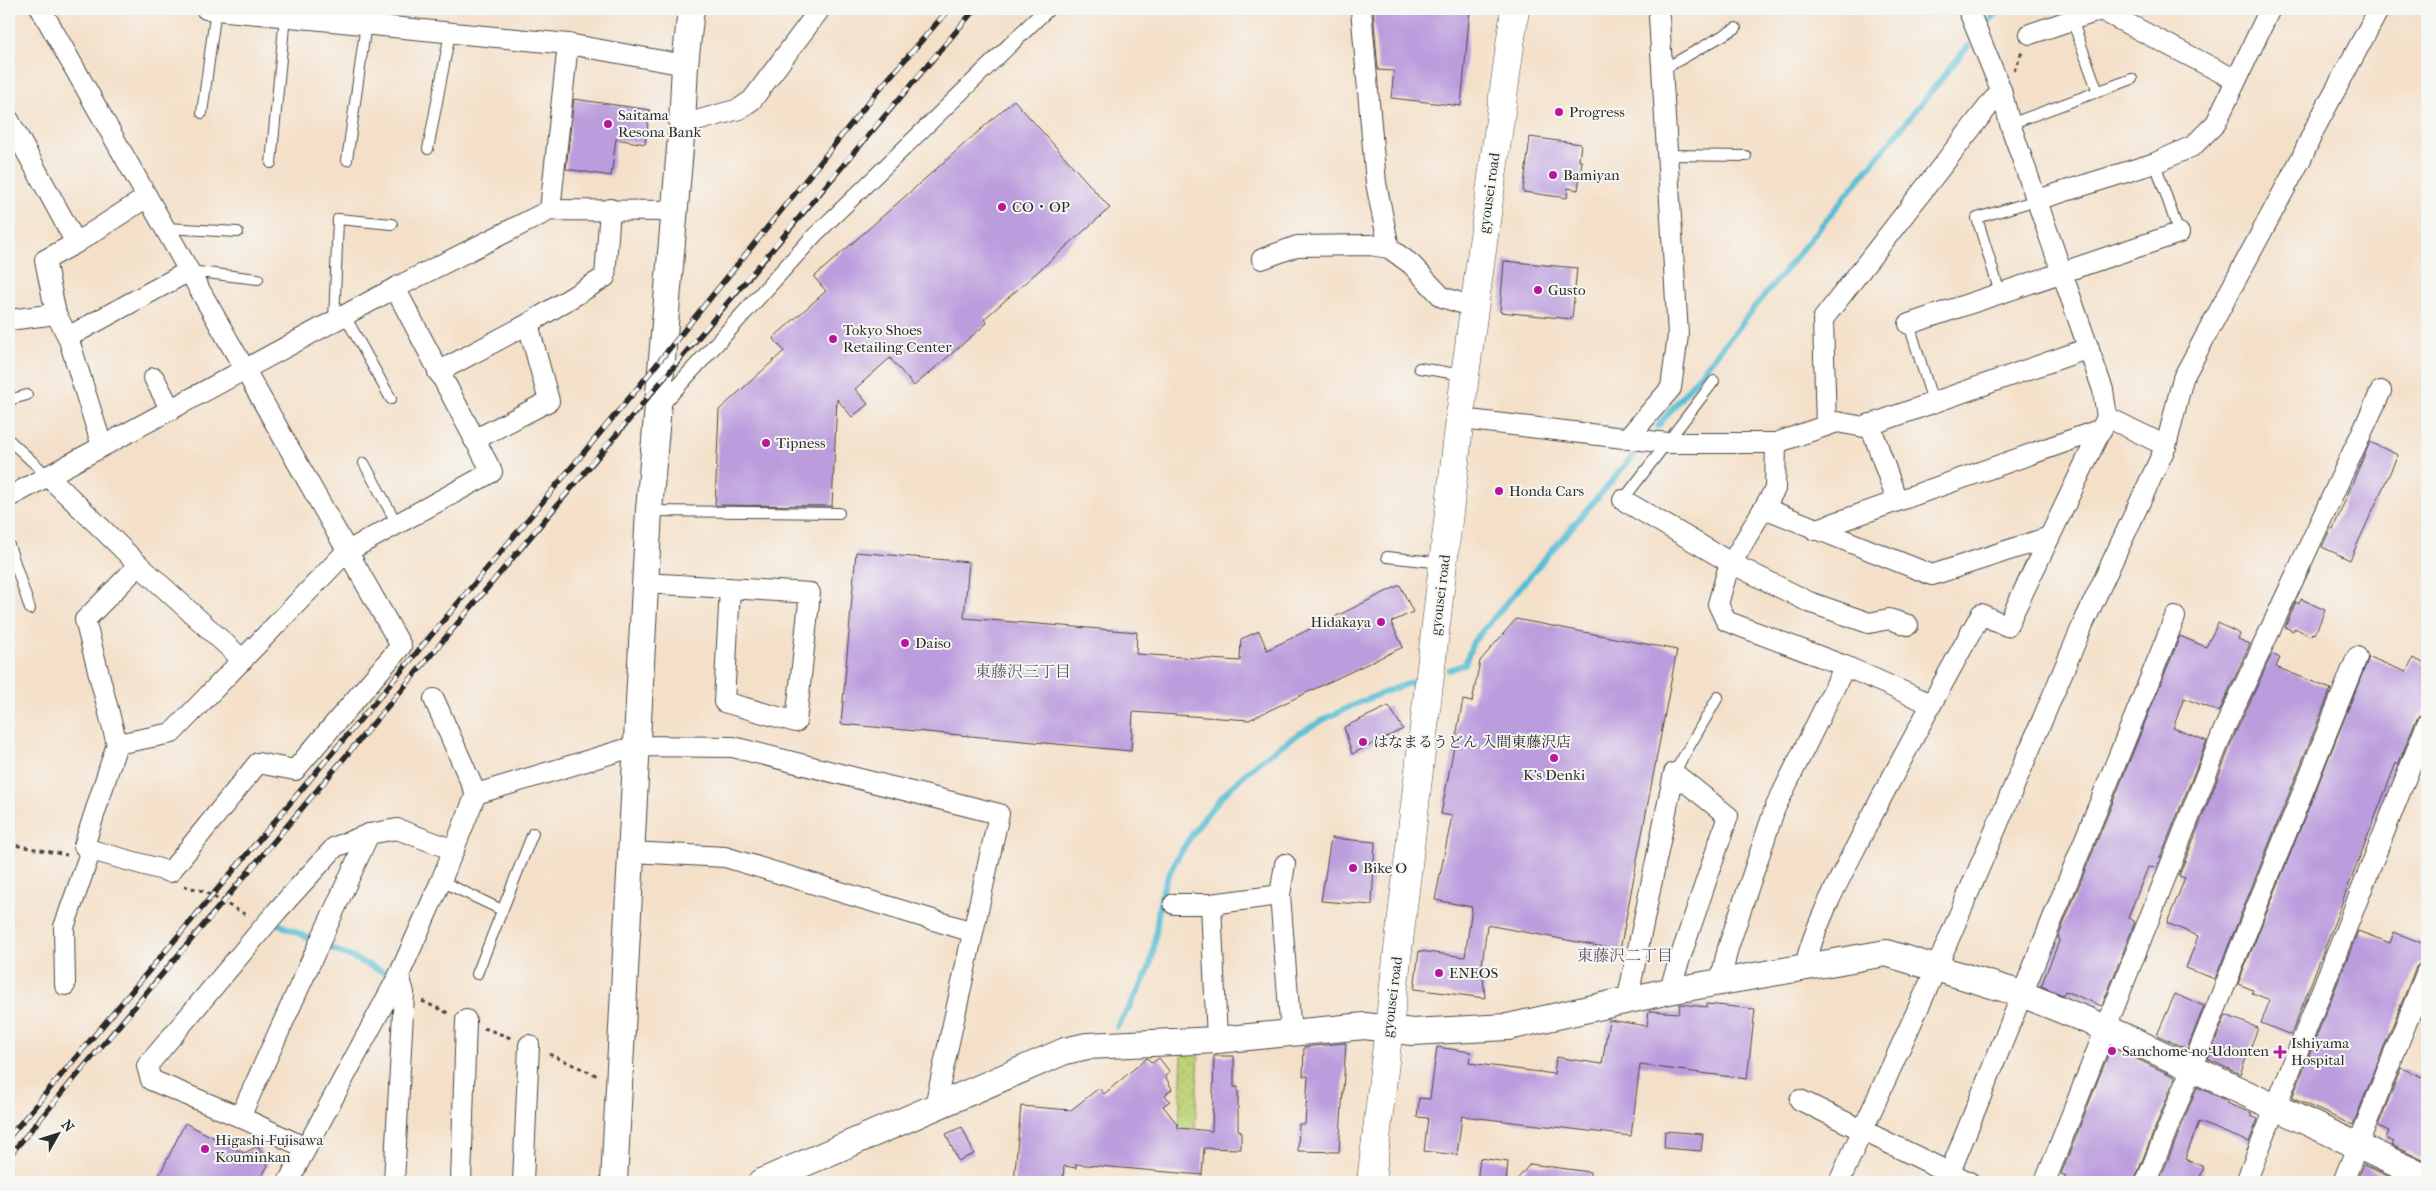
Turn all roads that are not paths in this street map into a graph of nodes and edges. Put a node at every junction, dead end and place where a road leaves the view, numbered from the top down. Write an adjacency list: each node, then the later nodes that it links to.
1 (41, 9): 38 (street)
2 (206, 9): 3 (street)
3 (216, 9): 12 (street); 28 (lane)
4 (692, 9): 22 (street)
5 (820, 9): 31 (street)
6 (1047, 9): 75 (street)
7 (1361, 9): 48 (street)
8 (1515, 9): 55 (highway, gyousei road)
9 (1968, 9): 26 (street)
10 (2270, 9): 25 (street)
11 (2379, 9): 86 (street)
12 (243, 10): 14 (street)
13 (2115, 12): 16 (street); 25 (street)
14 (285, 16): 17 (street); 36 (lane)
15 (1659, 17): 23 (street)
16 (2072, 20): 20 (street); 27 (lane)
17 (366, 24): 19 (street); 35 (lane)
18 (1736, 28): 23 (lane)
19 (450, 32): 21 (street); 32 (lane)
20 (2030, 34)
21 (568, 44): 22 (street); 41 (street)
22 (685, 65): 31 (street)
23 (1662, 70): 33 (street)
24 (2132, 79): 27 (lane)
25 (2236, 80): 37 (street)
26 (2001, 90): 30 (street); 79 (street)
27 (2098, 92): 30 (lane)
28 (202, 113)
29 (9, 120): 47 (street)
30 (2010, 124): 39 (street)
31 (682, 125): 42 (street)
32 (428, 149)
33 (1667, 155): 34 (lane); 80 (street)
34 (1746, 156)
35 (348, 160)
36 (271, 163)
37 (2155, 163): 39 (street); 46 (lane)
38 (147, 197): 44 (street); 47 (street)
39 (2037, 200): 51 (street); 54 (lane)
40 (610, 209): 41 (street); 42 (street); 59 (street)
41 (550, 210): 53 (street)
42 (673, 211): 75 (street)
43 (392, 224): 57 (lane)
44 (166, 228): 45 (lane); 50 (street)
45 (238, 232)
46 (2179, 233): 51 (street)
47 (76, 243): 56 (street)
48 (1389, 248): 49 (street); 55 (street)
49 (1262, 259)
50 (190, 271): 52 (lane); 61 (street); 64 (street)
51 (2062, 272): 54 (street); 62 (street)
52 (258, 279)
53 (395, 288): 57 (street); 65 (street)
54 (2000, 293): 60 (street)
55 (1474, 307): 66 (highway, gyousei road)
56 (56, 314): 58 (street); 61 (street)
57 (340, 319): 64 (street); 71 (lane)
58 (9, 320)
59 (528, 324): 65 (street); 82 (street)
60 (1909, 324): 73 (lane)
61 (68, 337): 85 (street)
62 (2089, 348): 73 (street); 77 (street)
63 (1419, 368): 66 (lane)
64 (246, 370): 74 (street); 99 (street)
65 (438, 372): 82 (street)
66 (1465, 375): 76 (highway, gyousei road)
67 (154, 378): 74 (street)
68 (1714, 381): 83 (lane)
69 (2381, 391): 143 (street)
70 (28, 395): 72 (lane)
71 (391, 399)
72 (9, 400)
73 (1933, 402): 78 (street)
74 (171, 410): 85 (street)
75 (656, 410): 93 (street)
76 (1460, 419): 80 (street); 101 (highway, gyousei road)
77 (2105, 423): 86 (street); 91 (street); 97 (street)
78 (1870, 424): 79 (street); 91 (street)
79 (1826, 426): 84 (street)
80 (1627, 439): 83 (street)
81 (9, 440): 88 (lane)
82 (474, 440): 95 (street)
83 (1667, 443): 84 (street); 90 (lane)
84 (1776, 443): 92 (street)
85 (102, 446): 88 (street)
86 (2166, 446): 133 (street)
87 (364, 463): 95 (lane)
88 (48, 476): 89 (street); 103 (street)
89 (9, 497)
90 (1623, 500): 102 (street)
91 (1898, 501): 96 (street)
92 (1764, 508): 96 (street); 102 (street)
93 (649, 510): 94 (lane); 104 (street)
94 (839, 513)
95 (397, 524): 99 (street)
96 (1814, 530): 97 (street)
97 (2049, 537): 114 (street)
98 (9, 545): 106 (lane)
99 (346, 552): 110 (street); 122 (street)
100 (1387, 557): 101 (lane)
101 (1444, 563): 144 (highway, gyousei road)
102 (1731, 563): 108 (street); 111 (street)
103 (138, 565): 110 (street); 116 (street)
104 (645, 583): 105 (street); 117 (street)
105 (730, 588): 105 (street)
106 (30, 609)
107 (2175, 617): 140 (street)
108 (1908, 625)
109 (2357, 657): 148 (street)
110 (243, 660): 116 (street)
111 (1845, 666): 114 (street); 136 (street)
112 (1718, 697): 118 (lane)
113 (434, 699): 119 (street)
114 (1931, 704): 132 (street)
115 (2427, 724): 151 (street)
116 (117, 744): 122 (street)
117 (636, 746): 119 (street); 124 (street); 131 (street)
118 (1674, 774): 139 (street); 141 (street)
119 (476, 794): 123 (street)
120 (533, 833): 130 (lane)
121 (369, 834): 123 (street); 152 (street); 152 (street)
122 (91, 850): 138 (street)
123 (454, 850): 126 (street)
124 (631, 852): 131 (street); 163 (street)
125 (1285, 864): 127 (street)
126 (441, 881): 130 (lane); 137 (street)
127 (1280, 895): 129 (street); 145 (street)
128 (1174, 904): 129 (street)
129 (1211, 904): 146 (street)
130 (502, 910): 135 (lane)
131 (973, 932): 150 (street)
132 (1805, 966): 133 (street); 136 (street)
133 (1936, 969): 140 (street); 153 (street)
134 (2427, 970): 154 (street)
135 (477, 974)
136 (1720, 982): 139 (street)
137 (401, 984): 155 (street); 160 (street)
138 (65, 985)
139 (1669, 991): 141 (street)
140 (2022, 994): 143 (street); 157 (street)
141 (1627, 1002): 144 (street)
142 (466, 1020): 161 (street)
143 (2106, 1028): 148 (street); 168 (street)
144 (1388, 1030): 145 (street); 165 (highway, gyousei road)
145 (1291, 1034): 146 (street)
146 (1216, 1040): 150 (street)
147 (529, 1045): 162 (street)
148 (2193, 1067): 151 (street); 169 (street)
149 (1800, 1100): 153 (street)
150 (935, 1106): 156 (street)
151 (2275, 1107): 154 (street); 170 (street)
152 (240, 1117): 155 (street)
153 (1862, 1131): 157 (street); 166 (street)
154 (2358, 1145): 158 (street); 171 (street)
155 (306, 1148): 159 (street)
156 (797, 1176): 164 (street)
157 (1948, 1178): 167 (street)
158 (2427, 1178)
159 (288, 1182)
160 (394, 1182)
161 (461, 1182)
162 (523, 1182)
163 (614, 1182)
164 (761, 1182)
165 (1371, 1182)
166 (1839, 1182)
167 (1969, 1182)
168 (2045, 1182)
169 (2146, 1182)
170 (2246, 1182)
171 (2343, 1182)

